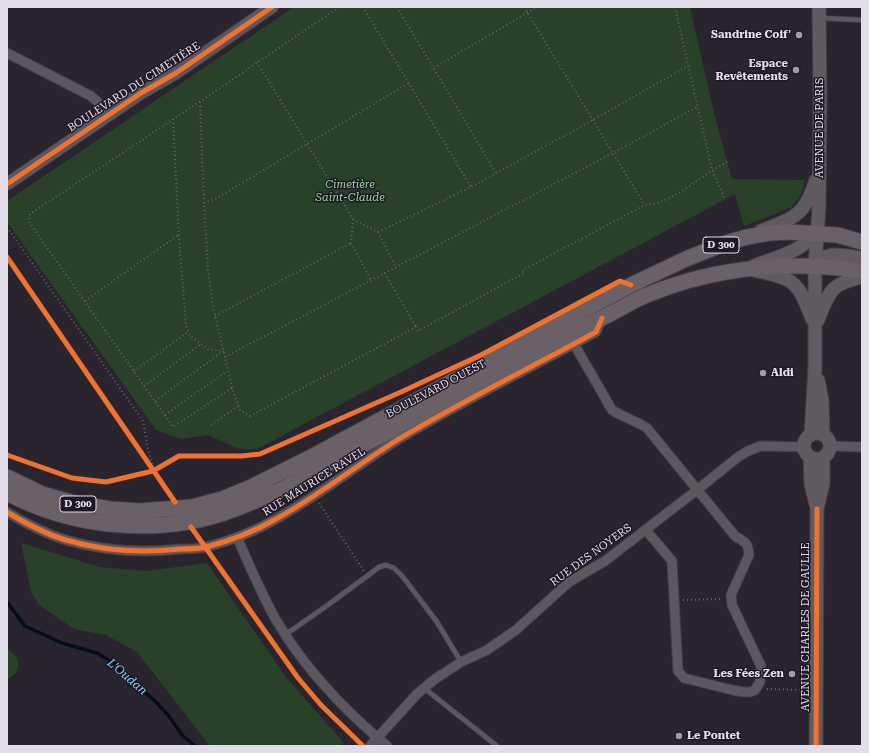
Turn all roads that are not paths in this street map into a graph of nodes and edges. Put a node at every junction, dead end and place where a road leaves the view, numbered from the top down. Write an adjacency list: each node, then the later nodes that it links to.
1 (272, 7): 5 (street, BOULEVARD DU CIMETIÈRE)
2 (820, 13): 3 (lane); 6 (main road, AVENUE DE PARIS)
3 (862, 20)
4 (7, 53): 5 (street)
5 (108, 115): 7 (street, BOULEVARD DU CIMETIÈRE)
6 (819, 168): 8 (main road, AVENUE DE PARIS); 9 (main road)
7 (7, 184)
8 (817, 233): 9 (main road, BOULEVARD OUEST / D 300); 10 (main road, BOULEVARD OUEST / D 300); 11 (main road, AVENUE DE PARIS); 12 (main road)
9 (747, 237): 20 (main road, BOULEVARD OUEST / D 300)
10 (862, 242)
11 (815, 266): 12 (main road, BOULEVARD OUEST / D 300); 13 (main road, BOULEVARD OUEST / D 300); 15 (main road)
12 (745, 269): 14 (main road, BOULEVARD OUEST / D 300); 15 (main road)
13 (862, 269): 15 (main road)
14 (602, 318): 16 (street, RUE MAURICE RAVEL); 22 (main road, BOULEVARD OUEST / D 300)
15 (815, 327): 17 (main road)
16 (574, 344): 21 (street); 25 (street, RUE MAURICE RAVEL)
17 (822, 439): 18 (street); 19 (main road); 19 (main road)
18 (862, 447)
19 (813, 454): 21 (street, RUE DES NOYERS); 33 (main road, AVENUE CHARLES DE GAULLE)
20 (7, 477)
21 (697, 490): 24 (street, RUE DES NOYERS); 24 (street)
22 (7, 493)
23 (7, 512): 25 (street, RUE MAURICE RAVEL)
24 (646, 530): 27 (street, RUE DES NOYERS)
25 (237, 537): 26 (street)
26 (285, 634): 27 (lane); 29 (street)
27 (462, 662): 28 (street, RUE DES NOYERS)
28 (424, 688): 29 (street, RUE DES NOYERS); 32 (lane)
29 (378, 738): 30 (street, RUE DES NOYERS); 31 (street)
30 (370, 746)
31 (387, 746)
32 (497, 746)
33 (816, 746)

